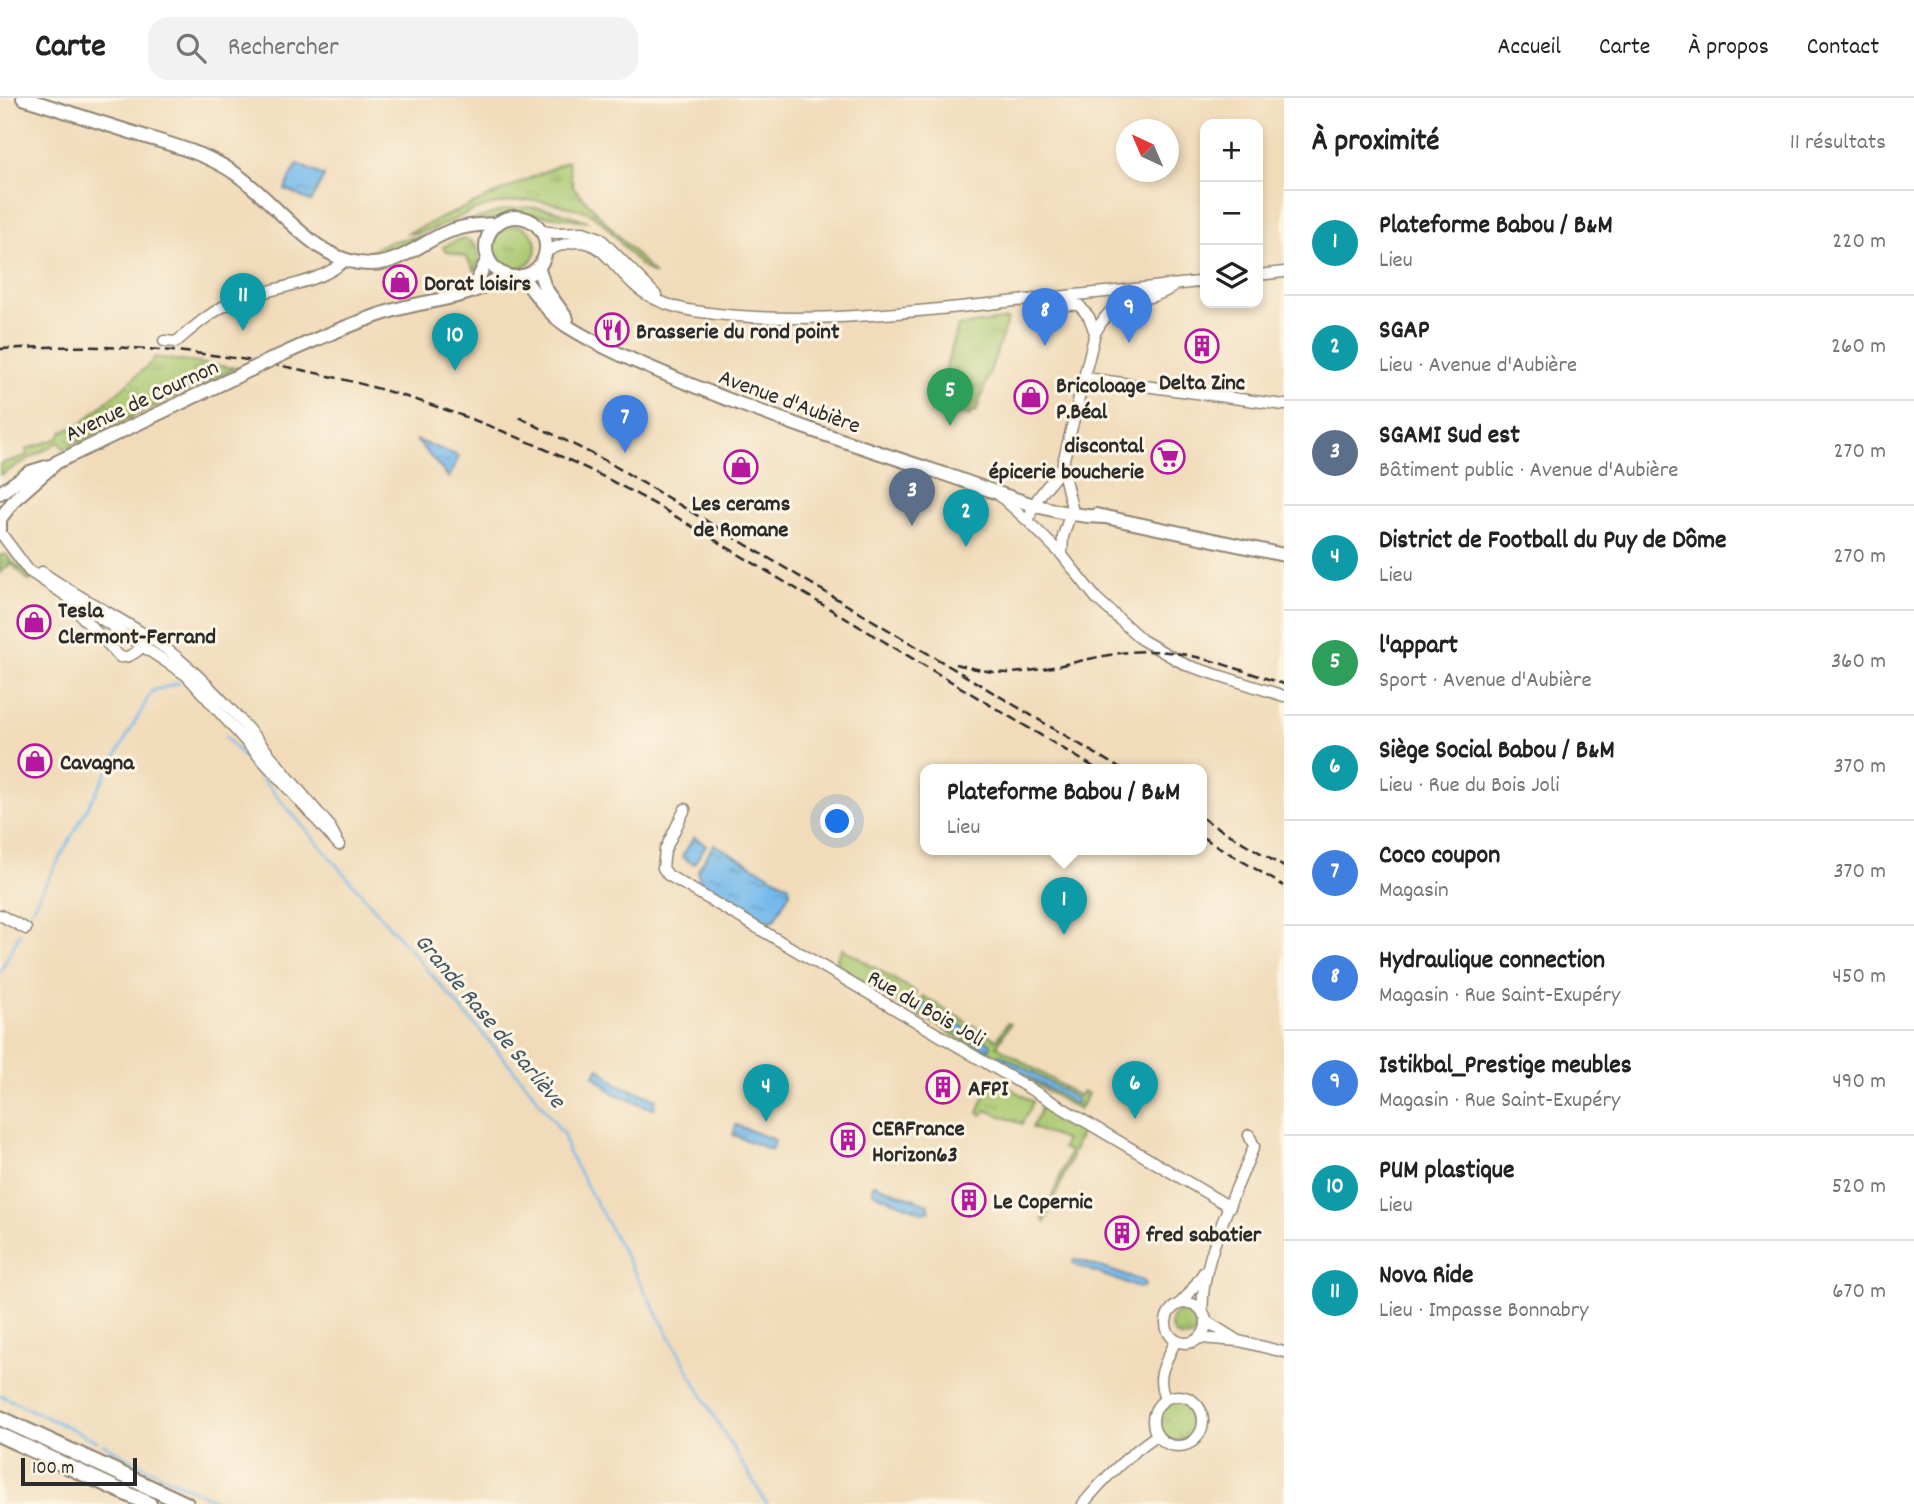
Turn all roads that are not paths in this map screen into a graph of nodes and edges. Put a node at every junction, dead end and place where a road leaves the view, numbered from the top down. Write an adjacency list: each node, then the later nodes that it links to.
1 (23, 98): 8 (main road)
2 (496, 224): 3 (main road); 4 (main road); 5 (main road)
3 (461, 227): 5 (main road); 8 (main road)
4 (541, 230): 6 (main road); 17 (street)
5 (486, 243): 7 (main road)
6 (545, 252): 9 (main road); 17 (street)
7 (488, 258): 11 (main road); 16 (main road)
8 (346, 259): 21 (street)
9 (538, 267): 13 (main road); 20 (main road, Avenue d'Aubière)
10 (1284, 272): 12 (street)
11 (504, 274): 13 (main road); 16 (main road, Avenue de Cournon)
12 (1263, 274)
13 (521, 276): 20 (main road, Avenue d'Aubière)
14 (1200, 282): 15 (street)
15 (1175, 285): 18 (street); 19 (street)
16 (454, 296): 24 (main road, Avenue de Cournon, bridge)
17 (661, 300): 18 (street)
18 (993, 303): 19 (street)
19 (1095, 333): 22 (street)
20 (581, 335): 26 (main road, Avenue d'Aubière)
21 (164, 341)
22 (1086, 378): 23 (street); 25 (street)
23 (1284, 405)
24 (50, 466): 27 (main road, Avenue de Cournon); 30 (main road, Avenue de Cournon)
25 (1062, 467): 28 (street); 29 (street)
26 (993, 491): 28 (main road, Avenue d'Aubière); 31 (street)
27 (0, 492)
28 (1035, 501): 29 (main road, Avenue d'Aubière); 31 (street)
29 (1071, 511): 34 (street); 35 (main road, Avenue d'Aubière)
30 (0, 518): 32 (main road)
31 (1029, 522): 34 (street)
32 (0, 533): 36 (street)
33 (0, 548): 36 (street)
34 (1062, 555): 39 (street)
35 (1284, 555)
36 (19, 558): 37 (street); 38 (street)
37 (66, 597): 38 (street); 38 (street)
38 (145, 648)
39 (1284, 696)
40 (685, 809): 44 (street, Rue du Bois Joli)
41 (0, 915): 42 (street)
42 (26, 929)
43 (1249, 1135): 44 (street)
44 (1230, 1207): 45 (street)
45 (1206, 1268): 46 (street); 47 (street)
46 (1178, 1305): 47 (street); 49 (street)
47 (1205, 1317): 48 (street); 50 (street)
48 (1200, 1338): 49 (street); 50 (street)
49 (1175, 1340): 52 (street)
50 (1239, 1341): 51 (street)
51 (1284, 1352)
52 (1165, 1399): 55 (street); 55 (street)
53 (0, 1418): 57 (highway)
54 (0, 1435): 56 (highway)
55 (1157, 1435): 58 (street)
56 (149, 1504)
57 (186, 1504)
58 (1083, 1504)

